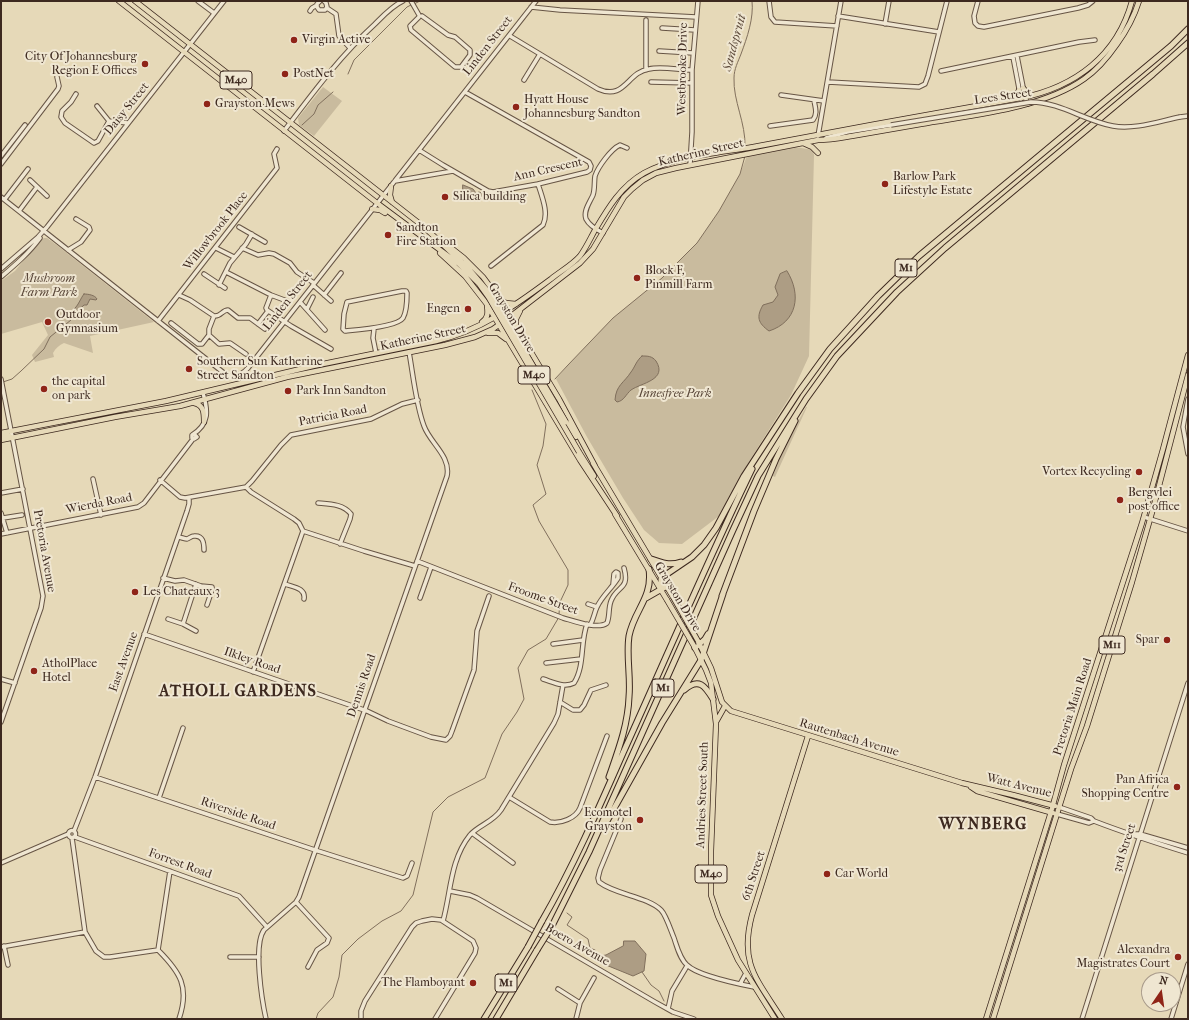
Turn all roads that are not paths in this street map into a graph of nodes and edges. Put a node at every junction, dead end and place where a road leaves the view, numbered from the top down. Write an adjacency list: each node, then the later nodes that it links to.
1 (119, 1): 40 (main road, Grayston Drive / M40)
2 (135, 1): 37 (main road, Grayston Drive / M40)
3 (198, 1): 23 (street)
4 (224, 1): 23 (street, Daisy Street)
5 (320, 1): 19 (street)
6 (324, 1): 21 (street)
7 (403, 1): 38 (street)
8 (411, 1): 24 (street)
9 (536, 1): 20 (street, Linden Street)
10 (698, 1): 26 (street)
11 (769, 1): 29 (street)
12 (841, 1): 25 (street)
13 (889, 1): 28 (street)
14 (947, 1): 33 (street)
15 (978, 1): 16 (street)
16 (1093, 1)
17 (1132, 1): 56 (main road, Katherine Street)
18 (1139, 1): 61 (main road, Katherine Street)
19 (317, 5): 21 (street); 22 (street)
20 (531, 7): 26 (street, Westbrooke Drive); 34 (street, Linden Street)
21 (327, 8): 38 (street)
22 (310, 11)
23 (214, 14): 37 (street, Daisy Street)
24 (420, 16): 24 (street)
25 (838, 16): 28 (street); 29 (street)
26 (696, 18): 32 (street, Westbrooke Drive)
27 (646, 20): 44 (street)
28 (885, 24): 33 (street)
29 (837, 26): 50 (street)
30 (662, 28): 32 (street)
31 (1188, 29): 172 (highway, M1)
32 (695, 30): 41 (street, Westbrooke Drive)
33 (939, 32): 50 (street)
34 (510, 36): 42 (street); 53 (street, Linden Street)
35 (1096, 40): 43 (street)
36 (1188, 43): 161 (highway, M1)
37 (190, 44): 40 (street, Daisy Street); 65 (main road, Grayston Drive / M40)
38 (350, 48): 65 (street)
39 (659, 51): 41 (street)
40 (184, 52): 66 (street, Daisy Street); 69 (main road, Grayston Drive / M40)
41 (693, 53): 45 (street, Westbrooke Drive)
42 (540, 54): 44 (street); 48 (street)
43 (1015, 56): 46 (street); 52 (street)
44 (646, 70): 45 (street)
45 (692, 70): 51 (street, Westbrooke Drive)
46 (941, 71)
47 (57, 77): 80 (street)
48 (524, 80)
49 (651, 82): 51 (street)
50 (828, 82): 59 (street)
51 (692, 83): 79 (street, Westbrooke Drive)
52 (1021, 89): 56 (main road); 57 (street); 60 (main road)
53 (465, 92): 75 (street, Linden Street); 88 (street, Ann Crescent)
54 (76, 94): 64 (street)
55 (781, 95): 58 (street)
56 (1034, 95): 57 (main road, Katherine Street)
57 (1023, 98): 60 (main road, Katherine Street); 61 (street)
58 (814, 100): 59 (street); 68 (street)
59 (824, 101): 70 (street)
60 (1005, 101): 70 (main road, Katherine Street)
61 (1026, 104): 71 (main road, Katherine Street)
62 (97, 106): 64 (street)
63 (1188, 116): 71 (street, Lees Street, bridge)
64 (109, 121): 66 (street)
65 (290, 122): 69 (street); 91 (main road, Grayston Drive / M40)
66 (128, 123): 103 (street, Daisy Street)
67 (25, 126): 78 (street)
68 (770, 126)
69 (284, 130): 94 (main road, Grayston Drive / M40)
70 (818, 134): 71 (street); 76 (main road, Katherine Street)
71 (818, 140): 72 (main road, Katherine Street)
72 (803, 143): 76 (main road, Katherine Street); 77 (main road)
73 (627, 148): 101 (street)
74 (277, 149): 109 (street, Willowbrook Place)
75 (419, 150): 81 (street, Ann Crescent); 87 (street, Linden Street)
76 (752, 150): 79 (main road, Katherine Street); 82 (main road, Katherine Street)
77 (818, 152)
78 (1, 156)
79 (690, 158): 82 (street, Westbrooke Drive); 101 (main road, Katherine Street)
80 (1, 164)
81 (443, 165): 84 (street, Ann Crescent); 85 (street)
82 (690, 165): 104 (main road, Katherine Street)
83 (28, 169): 93 (street)
84 (453, 171): 85 (street); 88 (street, Ann Crescent)
85 (442, 173): 87 (street)
86 (30, 180): 90 (street)
87 (395, 181): 89 (street, Linden Street)
88 (538, 184): 114 (street)
89 (391, 186): 91 (street, Linden Street); 95 (main road)
90 (37, 187): 92 (street); 97 (street)
91 (383, 195): 94 (street, Linden Street); 95 (main road, Grayston Drive / M40)
92 (47, 196)
93 (3, 198): 97 (street, Linden Street)
94 (377, 203): 96 (street, Linden Street); 100 (main road, Grayston Drive / M40)
95 (393, 203): 102 (main road, Grayston Drive / M40)
96 (372, 209): 100 (main road); 120 (street, Linden Street)
97 (19, 211): 103 (street, Linden Street)
98 (76, 219): 111 (street)
99 (239, 227): 105 (street)
100 (409, 227): 108 (main road, Grayston Drive / M40)
101 (597, 227): 104 (street); 132 (main road, Katherine Street)
102 (424, 228): 113 (main road, Grayston Drive / M40); 127 (main road)
103 (44, 230): 106 (street, Daisy Street); 111 (street, Linden Street)
104 (604, 231): 134 (main road, Katherine Street)
105 (252, 234): 107 (street); 110 (street)
106 (39, 238): 115 (street, Daisy Street); 119 (street, Daisy Street)
107 (265, 242)
108 (433, 246): 113 (main road, Grayston Drive / M40); 131 (main road)
109 (216, 248): 112 (street); 124 (street, Willowbrook Place)
110 (242, 248): 112 (street); 120 (street)
111 (68, 250): 140 (street, Linden Street)
112 (234, 257): 116 (street)
113 (454, 258): 174 (main road, Grayston Drive / M40, bridge); 185 (main road, Grayston Drive / M40, bridge)
114 (491, 266)
115 (1, 269)
116 (226, 272): 121 (street); 123 (street)
117 (341, 273): 125 (street)
118 (204, 274): 121 (street)
119 (1, 277)
120 (314, 284): 125 (street); 130 (street, Linden Street)
121 (219, 285): 122 (street)
122 (225, 288)
123 (271, 294): 128 (street); 135 (street)
124 (179, 295): 137 (street); 140 (street, Willowbrook Place)
125 (324, 295): 129 (street)
126 (313, 297): 133 (street)
127 (498, 297): 132 (main road); 136 (main road)
128 (287, 301)
129 (331, 301)
130 (300, 302): 133 (street); 141 (street, Linden Street)
131 (486, 303): 138 (main road); 145 (main road)
132 (519, 303): 136 (main road, Katherine Street)
133 (307, 309): 149 (street)
134 (521, 309): 139 (main road, Katherine Street); 146 (main road)
135 (268, 311): 141 (street); 143 (street)
136 (506, 311): 138 (main road, Katherine Street); 139 (main road)
137 (214, 316): 143 (street); 150 (street)
138 (495, 317): 144 (main road); 145 (main road, Katherine Street)
139 (510, 317): 144 (main road, Katherine Street); 146 (main road)
140 (158, 321): 141 (street, Linden Street)
141 (284, 321): 152 (street)
142 (171, 323): 150 (street)
143 (258, 324): 148 (street)
144 (500, 324): 151 (main road, Katherine Street); 157 (main road)
145 (474, 328): 155 (main road, Katherine Street)
146 (517, 328): 174 (main road)
147 (374, 329): 147 (street); 155 (street)
148 (265, 330)
149 (325, 330)
150 (209, 335): 154 (street)
151 (475, 337): 153 (main road, Katherine Street); 157 (main road)
152 (331, 349)
153 (409, 352): 163 (main road, Katherine Street); 164 (street, Dennis Road)
154 (246, 354)
155 (376, 354): 160 (main road, Katherine Street)
156 (1188, 355): 186 (main road, Pretoria Main Road / M11)
157 (525, 367): 185 (main road)
158 (1188, 375): 188 (main road, Pretoria Main Road / M11)
159 (1, 379): 167 (street, Pretoria Avenue)
160 (203, 392): 163 (street); 167 (main road, Katherine Street)
161 (806, 399): 210 (highway); 266 (highway, M1)
162 (1188, 399): 173 (street)
163 (205, 400): 165 (main road, Katherine Street); 166 (street)
164 (418, 400): 177 (street, Patricia Road); 199 (street, Dennis Road)
165 (193, 403): 166 (main road); 170 (main road, Katherine Street)
166 (204, 422): 176 (street, Wierda Road)
167 (11, 431): 168 (main road, Katherine Street); 170 (street, Pretoria Avenue)
168 (1, 432)
169 (1, 436): 170 (main road)
170 (12, 438): 171 (main road, Katherine Street); 178 (street, Pretoria Avenue)
171 (1, 440)
172 (759, 453): 196 (highway); 254 (highway, M1)
173 (1188, 454)
174 (595, 466): 198 (main road, Grayston Drive / M40)
175 (93, 479): 183 (street)
176 (160, 480): 180 (street); 183 (street, Wierda Road)
177 (246, 487): 180 (street); 190 (street, Froome Street)
178 (23, 489): 179 (street); 189 (street, Pretoria Avenue)
179 (1, 493)
180 (188, 498): 194 (street, East Avenue)
181 (318, 503): 195 (street)
182 (1, 513): 187 (street)
183 (101, 514): 189 (street, Wierda Road)
184 (22, 515): 187 (street)
185 (616, 516): 202 (main road, Grayston Drive / M40)
186 (1144, 517): 188 (street); 252 (main road, Pretoria Main Road / M11)
187 (3, 518): 192 (street)
188 (1149, 519): 191 (street); 253 (main road, Pretoria Main Road / M11)
189 (30, 528): 192 (street, Wierda Road); 233 (street, Pretoria Avenue)
190 (303, 531): 195 (street, Froome Street); 206 (street)
191 (1188, 531)
192 (6, 533): 193 (street, Wierda Road)
193 (1, 534)
194 (178, 537): 197 (street); 203 (street, East Avenue)
195 (340, 544): 199 (street, Froome Street)
196 (704, 545): 198 (highway); 204 (highway)
197 (204, 550)
198 (651, 560): 204 (main road, Grayston Drive / M40)
199 (416, 564): 200 (street, Froome Street); 241 (street, Dennis Road)
200 (431, 567): 212 (street); 220 (street, Froome Street)
201 (624, 568): 220 (street, Froome Street)
202 (648, 569): 209 (main road, Grayston Drive / M40); 213 (highway)
203 (163, 578): 205 (street); 222 (street, East Avenue)
204 (662, 578): 208 (main road, Grayston Drive / M40); 209 (highway)
205 (196, 584): 216 (street); 219 (street)
206 (285, 584): 214 (street); 230 (street)
207 (613, 584): 217 (street)
208 (666, 586): 209 (highway); 225 (main road, Grayston Drive / M40, bridge)
209 (660, 590): 213 (highway); 225 (main road, Grayston Drive / M40, bridge)
210 (723, 594): 225 (highway); 226 (highway)
211 (488, 596): 241 (street, Ilkley Road)
212 (420, 598)
213 (646, 598): 254 (highway)
214 (304, 599)
215 (588, 604): 217 (street)
216 (207, 605)
217 (597, 606): 220 (street)
218 (168, 619): 219 (street)
219 (183, 624): 221 (street)
220 (588, 624): 223 (street)
221 (196, 631)
222 (144, 634): 230 (street, Ilkley Road); 247 (street, East Avenue)
223 (583, 640): 224 (street); 227 (street)
224 (553, 644)
225 (697, 645): 226 (main road, Grayston Drive / M40); 228 (main road, Grayston Drive / M40)
226 (704, 652): 228 (highway); 240 (main road, Grayston Drive / M40)
227 (581, 659): 229 (street); 236 (street)
228 (701, 660): 237 (highway); 238 (main road, Grayston Drive / M40)
229 (546, 663)
230 (253, 672): 241 (street, Ilkley Road)
231 (1, 679): 233 (street)
232 (543, 679): 236 (street)
233 (15, 683): 242 (street, Pretoria Avenue)
234 (1188, 683): 262 (street, 3rd Street)
235 (606, 684): 239 (street)
236 (563, 685): 239 (street)
237 (680, 694): 238 (highway); 266 (highway)
238 (714, 700): 243 (main road, Andries Street South / M40)
239 (560, 702): 250 (street)
240 (725, 706): 243 (main road); 246 (main road, Rautenbach Avenue)
241 (364, 710): 265 (street, Dennis Road)
242 (1, 722)
243 (716, 724): 285 (main road, Andries Street South / M40)
244 (183, 728): 251 (street)
245 (607, 736): 250 (street)
246 (808, 736): 248 (main road, Rautenbach Avenue); 301 (main road, 6th Street)
247 (95, 777): 251 (street, Riverside Road); 259 (street, East Avenue)
248 (970, 786): 249 (main road, Watt Avenue)
249 (1007, 796): 252 (main road, Watt Avenue); 255 (main road, Watt Avenue)
250 (509, 797): 260 (street)
251 (159, 798): 265 (street, Riverside Road)
252 (1053, 805): 253 (main road, Watt Avenue); 255 (main road, Pretoria Main Road / M11)
253 (1059, 807): 256 (main road, Pretoria Main Road / M11); 258 (street, Watt Avenue)
254 (598, 810): 296 (highway, M1, bridge)
255 (1051, 812): 256 (main road, Watt Avenue); 302 (main road, Pretoria Main Road / M11)
256 (1057, 814): 258 (street, Watt Avenue); 303 (main road, Pretoria Main Road / M11)
257 (621, 819): 283 (street)
258 (1094, 821): 262 (street, Watt Avenue)
259 (74, 832): 261 (street); 263 (street)
260 (472, 833): 270 (street); 272 (street)
261 (68, 834): 263 (street); 268 (street)
262 (1140, 836): 264 (street, Watt Avenue); 267 (street, Watt Avenue); 304 (street, 3rd Street)
263 (73, 838): 271 (street, Forrest Road); 276 (street)
264 (1188, 848)
265 (315, 850): 269 (street, Riverside Road); 273 (street, Dennis Road)
266 (590, 852): 297 (highway, M1, bridge)
267 (1188, 853)
268 (1, 863)
269 (412, 863)
270 (513, 863)
271 (170, 871): 275 (street, Forrest Road); 278 (street)
272 (450, 891): 274 (street); 291 (street, Boero Avenue)
273 (296, 902): 275 (street, Dennis Road); 284 (street)
274 (443, 921): 294 (street); 295 (street)
275 (267, 928): 280 (street, Dennis Road)
276 (85, 932): 277 (street); 278 (street)
277 (2, 946): 282 (street)
278 (158, 950): 292 (street)
279 (230, 957): 280 (street)
280 (260, 957): 293 (street, Dennis Road)
281 (1188, 964): 305 (street)
282 (8, 965)
283 (687, 966): 287 (street); 291 (street)
284 (308, 967)
285 (746, 973): 287 (street); 288 (main road, Andries Street South / M40)
286 (594, 978): 290 (street)
287 (740, 984): 288 (street)
288 (754, 987): 300 (main road, Andries Street South / M40)
289 (558, 989): 290 (street)
290 (580, 1003): 298 (street)
291 (668, 1009): 299 (street, Boero Avenue)
292 (179, 1019)
293 (266, 1019)
294 (361, 1019)
295 (435, 1019)
296 (484, 1019)
297 (496, 1019)
298 (576, 1019)
299 (694, 1019)
300 (775, 1019)
301 (782, 1019)
302 (986, 1019)
303 (993, 1019)
304 (1082, 1019)
305 (1171, 1019)

